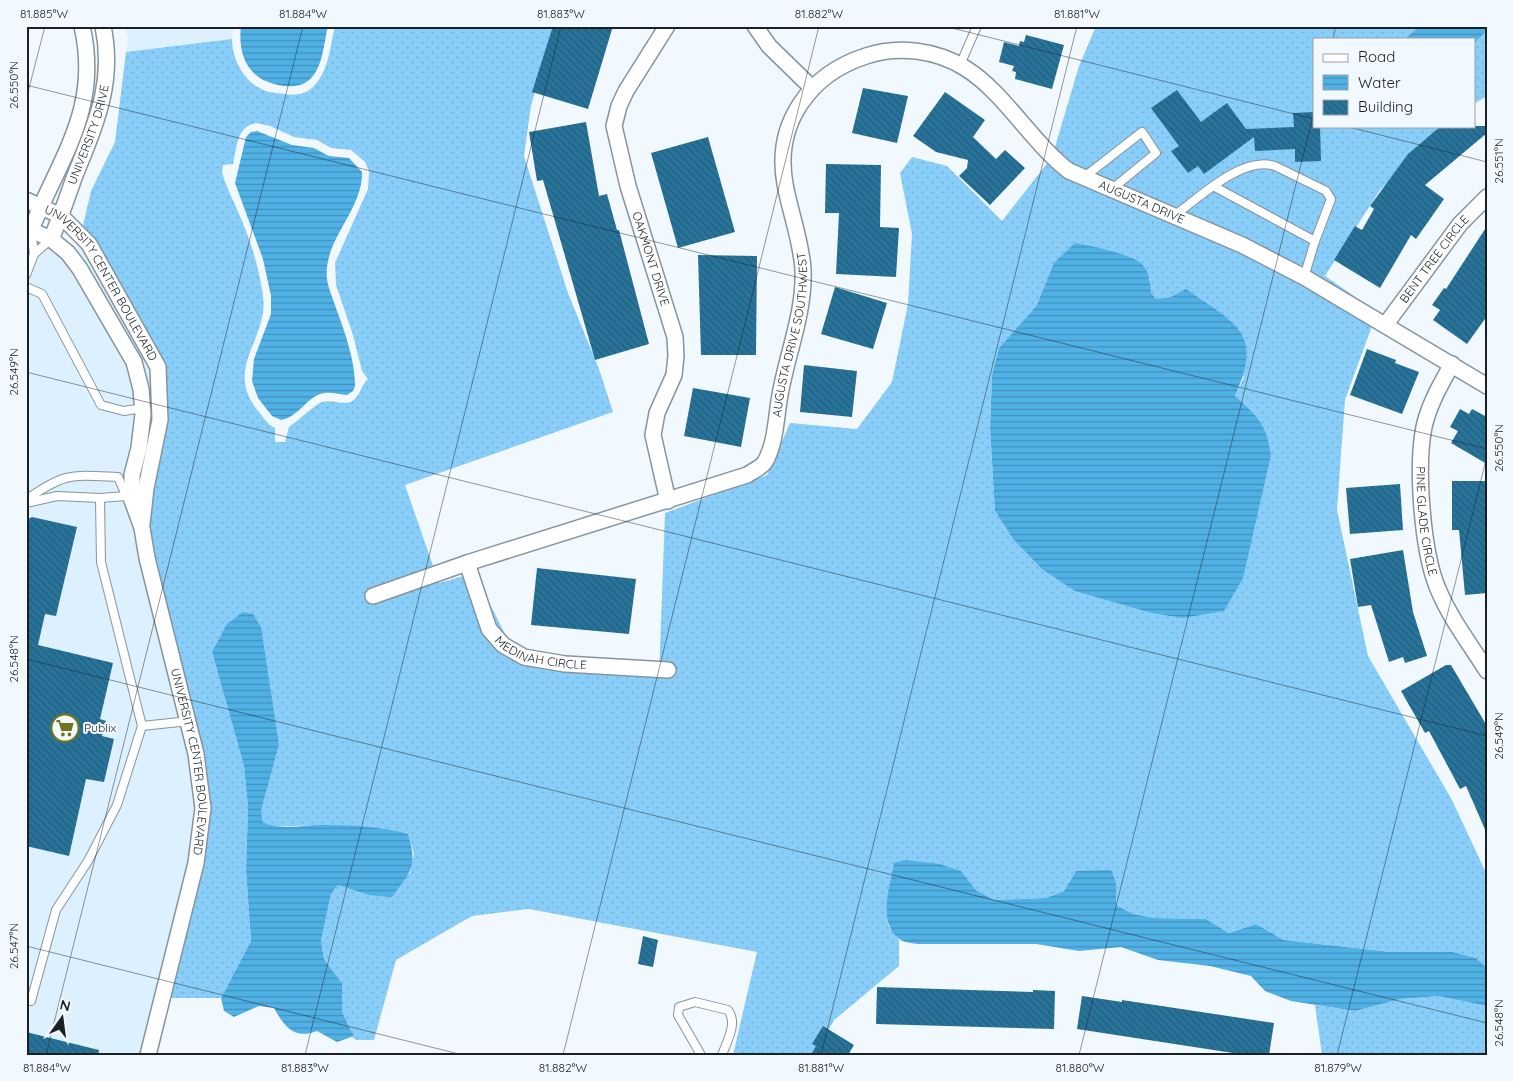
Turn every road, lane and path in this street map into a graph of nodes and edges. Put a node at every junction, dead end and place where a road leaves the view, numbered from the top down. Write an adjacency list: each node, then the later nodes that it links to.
1 (82, 26): 13 (street, UNIVERSITY DRIVE)
2 (103, 26): 14 (street, UNIVERSITY DRIVE)
3 (667, 26): 30 (street, OAKMONT DRIVE)
4 (755, 26): 7 (street)
5 (977, 26): 6 (lane)
6 (960, 65): 7 (street, AUGUSTA DRIVE); 8 (street, AUGUSTA DRIVE)
7 (812, 88): 30 (street, AUGUSTA DRIVE SOUTHWEST)
8 (1082, 178): 10 (street, AUGUSTA DRIVE); 10 (lane)
9 (1214, 187): 15 (lane); 18 (lane); 18 (lane)
10 (1112, 189): 15 (street, AUGUSTA DRIVE)
11 (1487, 197): 23 (street, BENT TREE CIRCLE)
12 (26, 200): 13 (street, UNIVERSITY CENTER BOULEVARD)
13 (40, 206): 14 (street, UNIVERSITY CENTER BOULEVARD); 16 (street, UNIVERSITY DRIVE)
14 (61, 216): 17 (street, UNIVERSITY DRIVE); 26 (street, UNIVERSITY CENTER BOULEVARD)
15 (1175, 216): 21 (street, AUGUSTA DRIVE)
16 (29, 229): 17 (street, UNIVERSITY CENTER BOULEVARD); 19 (lane)
17 (51, 239): 19 (lane); 27 (street, UNIVERSITY CENTER BOULEVARD)
18 (1315, 241): 21 (lane)
19 (34, 254): 20 (lane)
20 (26, 275)
21 (1304, 277): 23 (street, AUGUSTA DRIVE)
22 (26, 288): 27 (lane)
23 (1386, 324): 24 (street, AUGUSTA DRIVE)
24 (1452, 364): 25 (street, AUGUSTA DRIVE); 36 (street, PINE GLADE CIRCLE)
25 (1487, 386)
26 (160, 405): 27 (lane); 32 (street, UNIVERSITY CENTER BOULEVARD)
27 (143, 408): 32 (street, UNIVERSITY CENTER BOULEVARD)
28 (126, 496): 29 (lane); 31 (lane); 32 (lane)
29 (100, 498): 31 (lane); 38 (lane)
30 (668, 501): 33 (street)
31 (26, 502)
32 (142, 528): 37 (street, UNIVERSITY CENTER BOULEVARD)
33 (467, 563): 34 (street); 35 (street, MEDINAH CIRCLE)
34 (373, 596)
35 (668, 670)
36 (1487, 671)
37 (189, 720): 38 (lane); 40 (street, UNIVERSITY CENTER BOULEVARD)
38 (142, 726): 39 (lane)
39 (31, 1001)
40 (148, 1055)
41 (701, 1055): 42 (lane)
42 (722, 1055)

